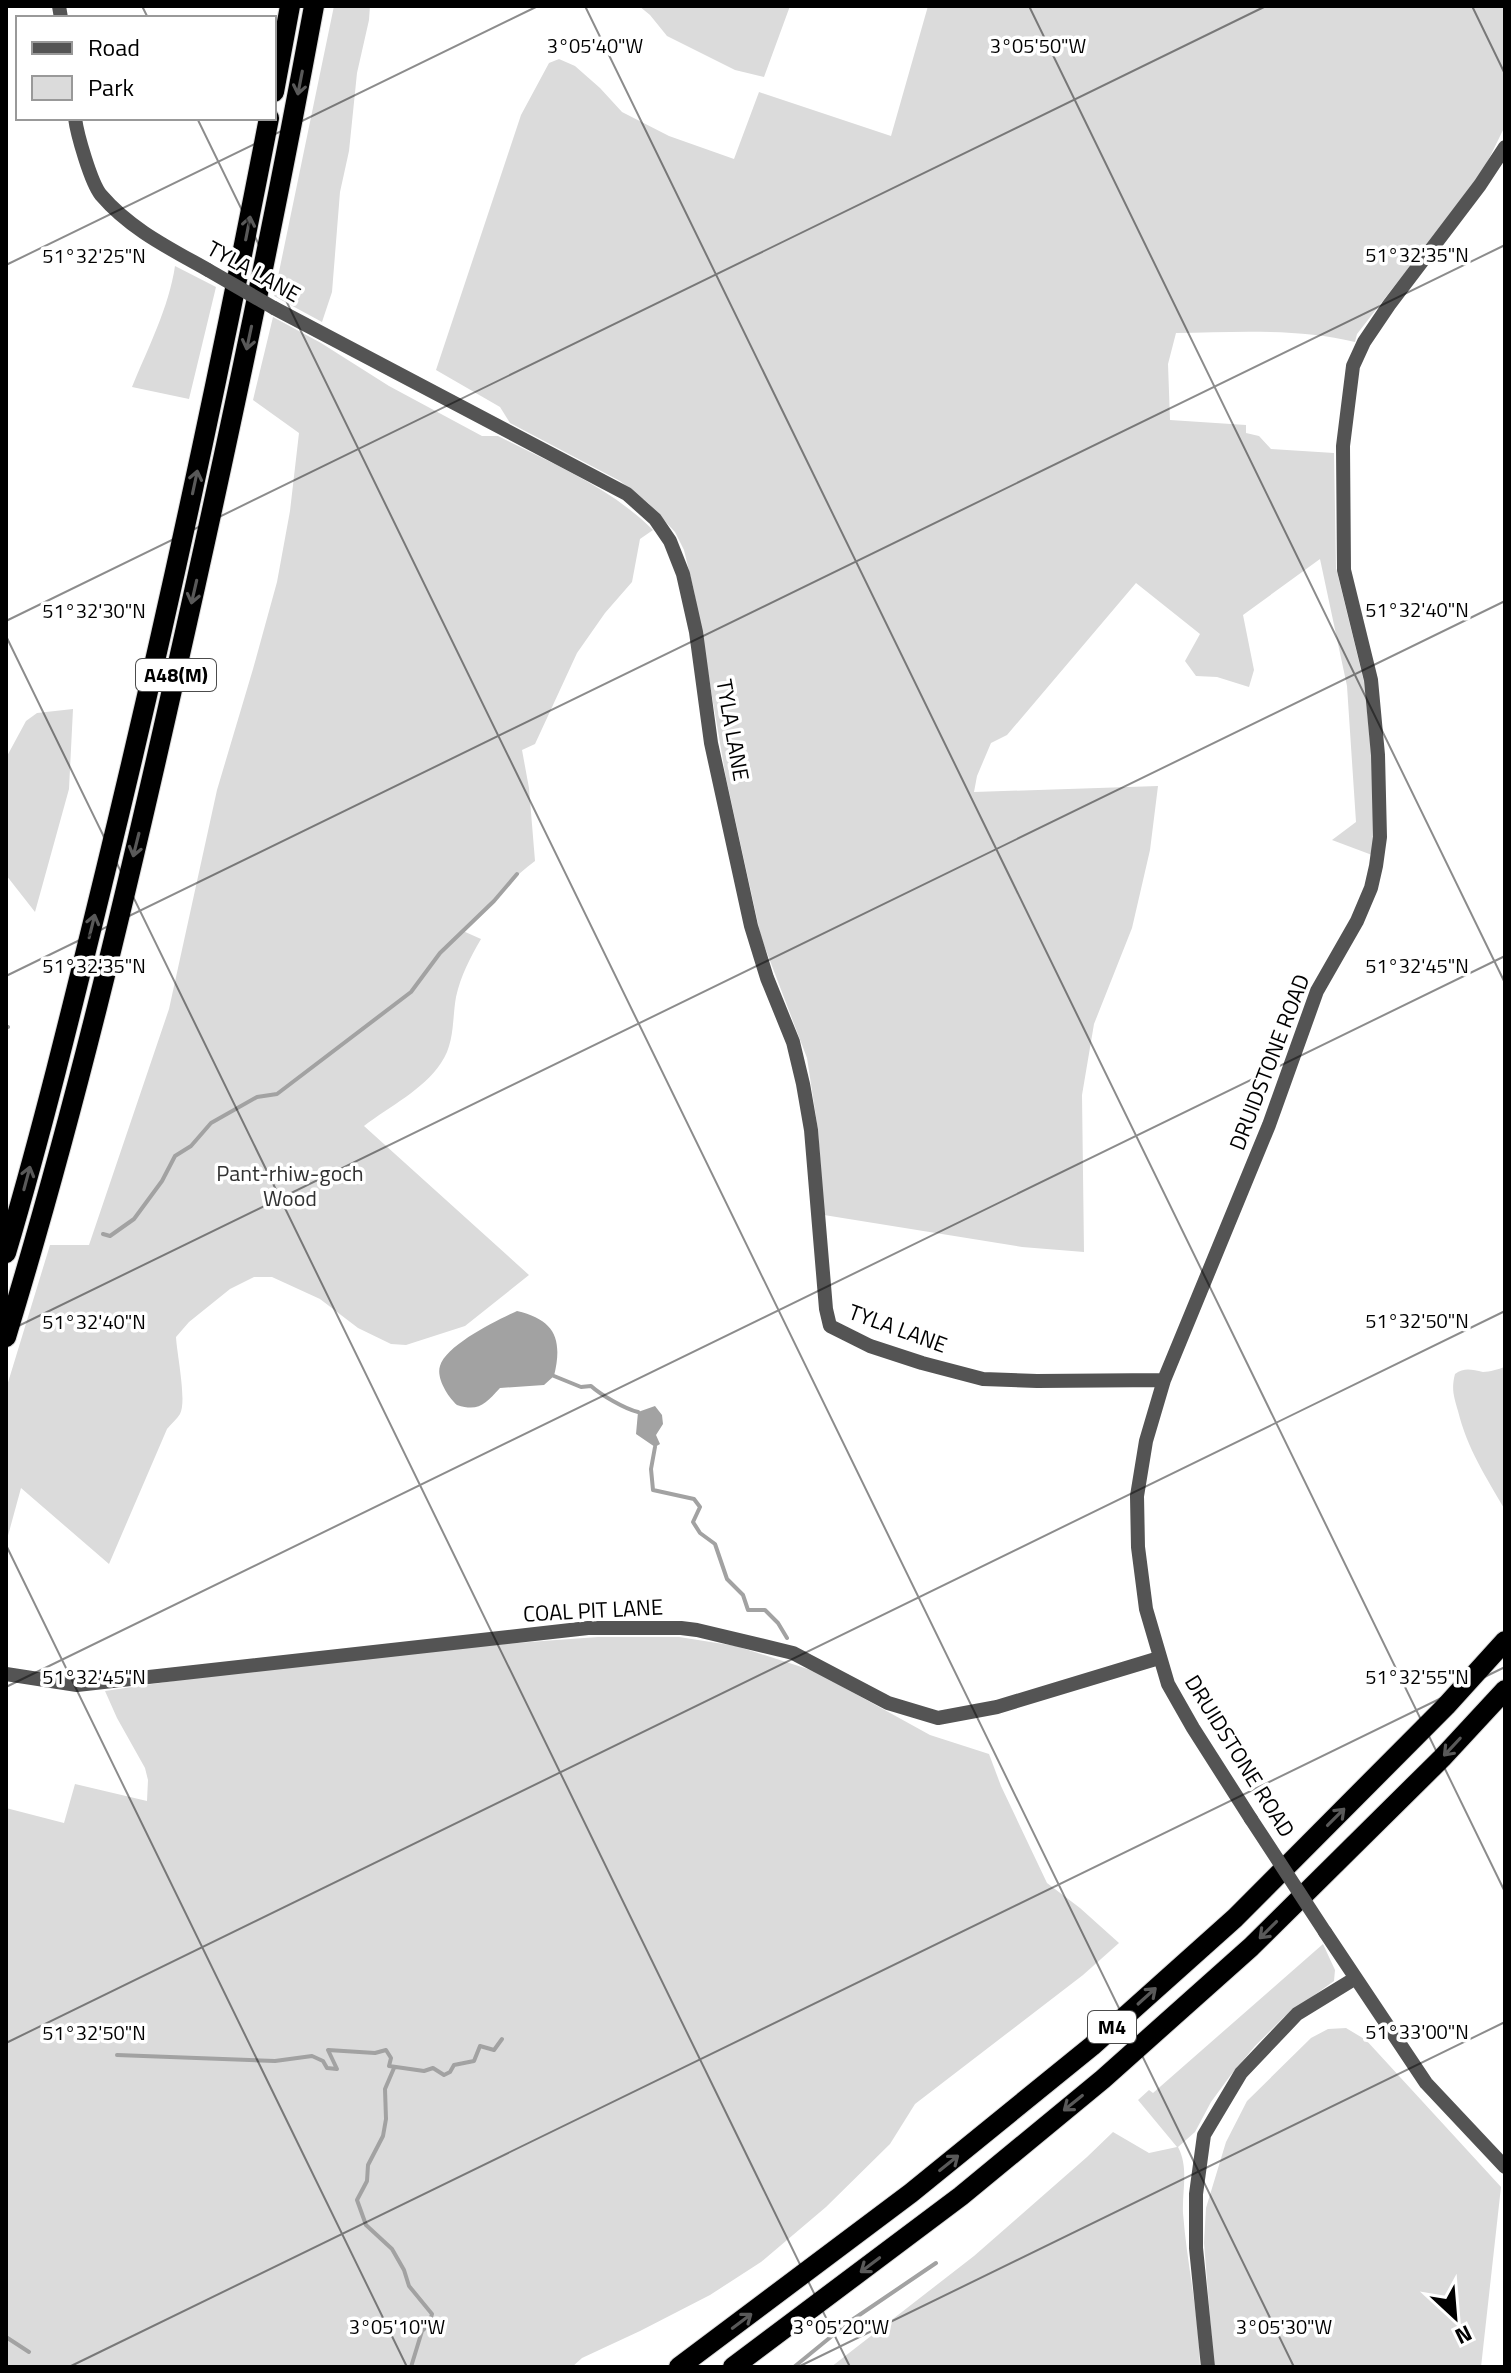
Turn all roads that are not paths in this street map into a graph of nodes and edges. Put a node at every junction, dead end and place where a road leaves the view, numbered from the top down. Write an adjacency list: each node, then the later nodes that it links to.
1 (290, 6): 3 (highway)
2 (314, 6): 8 (highway, A48(M), one-way to 8)
3 (276, 81)
4 (75, 120): 9 (street, TYLA LANE, bridge)
5 (269, 120): 7 (highway, A48(M), one-way to 5)
6 (1505, 147): 9 (street, DRUIDSTONE ROAD)
7 (6, 1253)
8 (6, 1337)
9 (1164, 1380): 11 (street, DRUIDSTONE ROAD)
10 (1505, 1641): 16 (highway, M4, one-way to 10)
11 (1159, 1658): 12 (street, COAL PIT LANE); 14 (street, DRUIDSTONE ROAD, bridge)
12 (6, 1674)
13 (1505, 1690): 17 (highway, M4, one-way to 17)
14 (1354, 1979): 15 (street, DRUIDSTONE ROAD); 18 (street)
15 (1505, 2167)
16 (679, 2367)
17 (733, 2367)
18 (1208, 2367)

